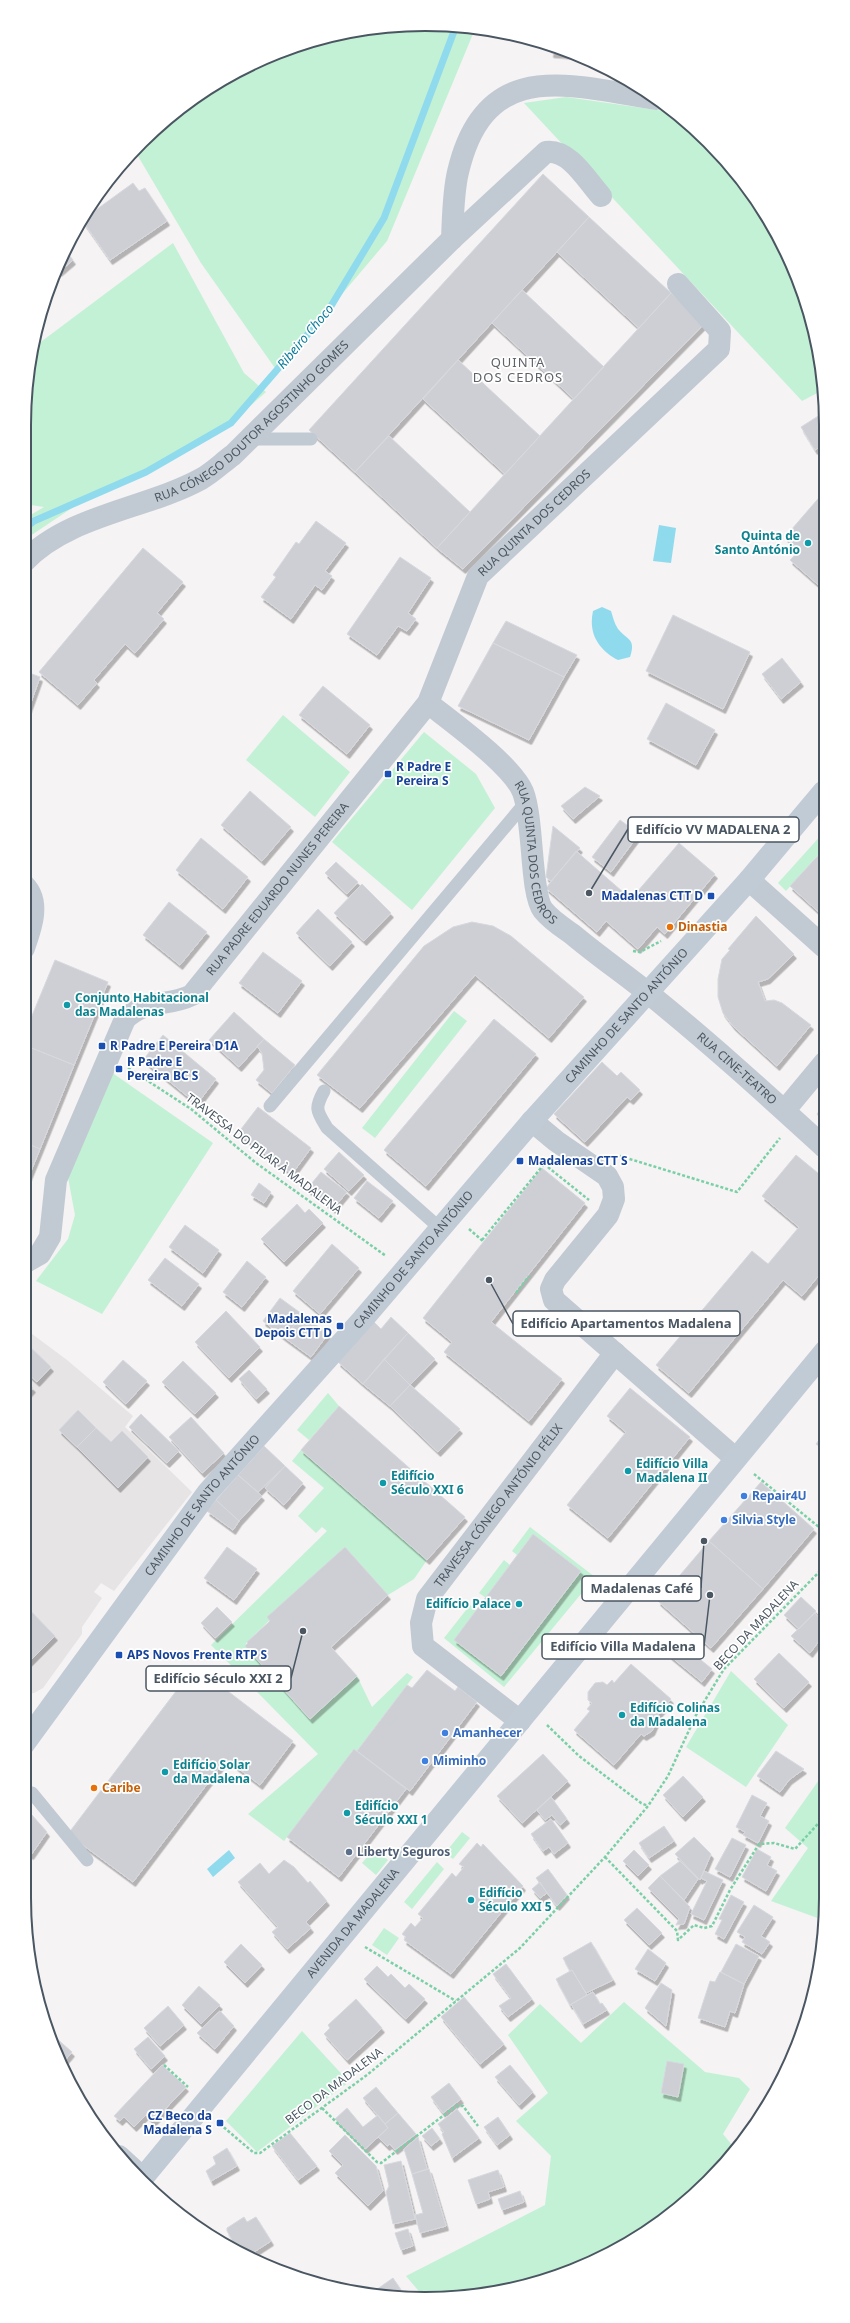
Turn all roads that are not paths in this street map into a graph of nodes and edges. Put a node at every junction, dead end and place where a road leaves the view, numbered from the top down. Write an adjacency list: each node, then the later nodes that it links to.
1 (644, 97): 3 (street)
2 (601, 196): 3 (street, RUA CÓNEGO DOUTOR AGOSTINHO GOMES)
3 (452, 239): 5 (street, RUA CÓNEGO DOUTOR AGOSTINHO GOMES)
4 (678, 284): 8 (street, RUA QUINTA DOS CEDROS)
5 (249, 439): 6 (lane); 7 (street, RUA CÓNEGO DOUTOR AGOSTINHO GOMES)
6 (311, 439)
7 (31, 554)
8 (428, 703): 10 (street, RUA QUINTA DOS CEDROS); 23 (street, RUA PADRE EDUARDO NUNES PEREIRA)
9 (819, 798): 11 (street, CAMINHO DE SANTO ANTÓNIO)
10 (526, 802): 15 (street, RUA QUINTA DOS CEDROS); 18 (lane)
11 (749, 880): 14 (street); 15 (street, CAMINHO DE SANTO ANTÓNIO)
12 (31, 897): 13 (street)
13 (31, 930)
14 (819, 943)
15 (647, 993): 19 (street, RUA CINE-TEATRO); 20 (street, CAMINHO DE SANTO ANTÓNIO)
16 (819, 1069): 19 (street)
17 (324, 1090): 22 (lane)
18 (270, 1106)
19 (785, 1110): 21 (street, RUA CINE-TEATRO)
20 (532, 1121): 22 (street, CAMINHO DE SANTO ANTÓNIO); 24 (street)
21 (819, 1142)
22 (442, 1230): 28 (street, CAMINHO DE SANTO ANTÓNIO)
23 (31, 1258)
24 (615, 1353): 26 (street); 27 (street, TRAVESSA CÓNEGO ANTÓNIO FÉLIX)
25 (819, 1358): 26 (street, AVENIDA DA MADALENA)
26 (735, 1458): 27 (street, AVENIDA DA MADALENA)
27 (520, 1721): 31 (street, AVENIDA DA MADALENA)
28 (31, 1728)
29 (32, 1793): 30 (lane)
30 (87, 1860)
31 (145, 2176)

